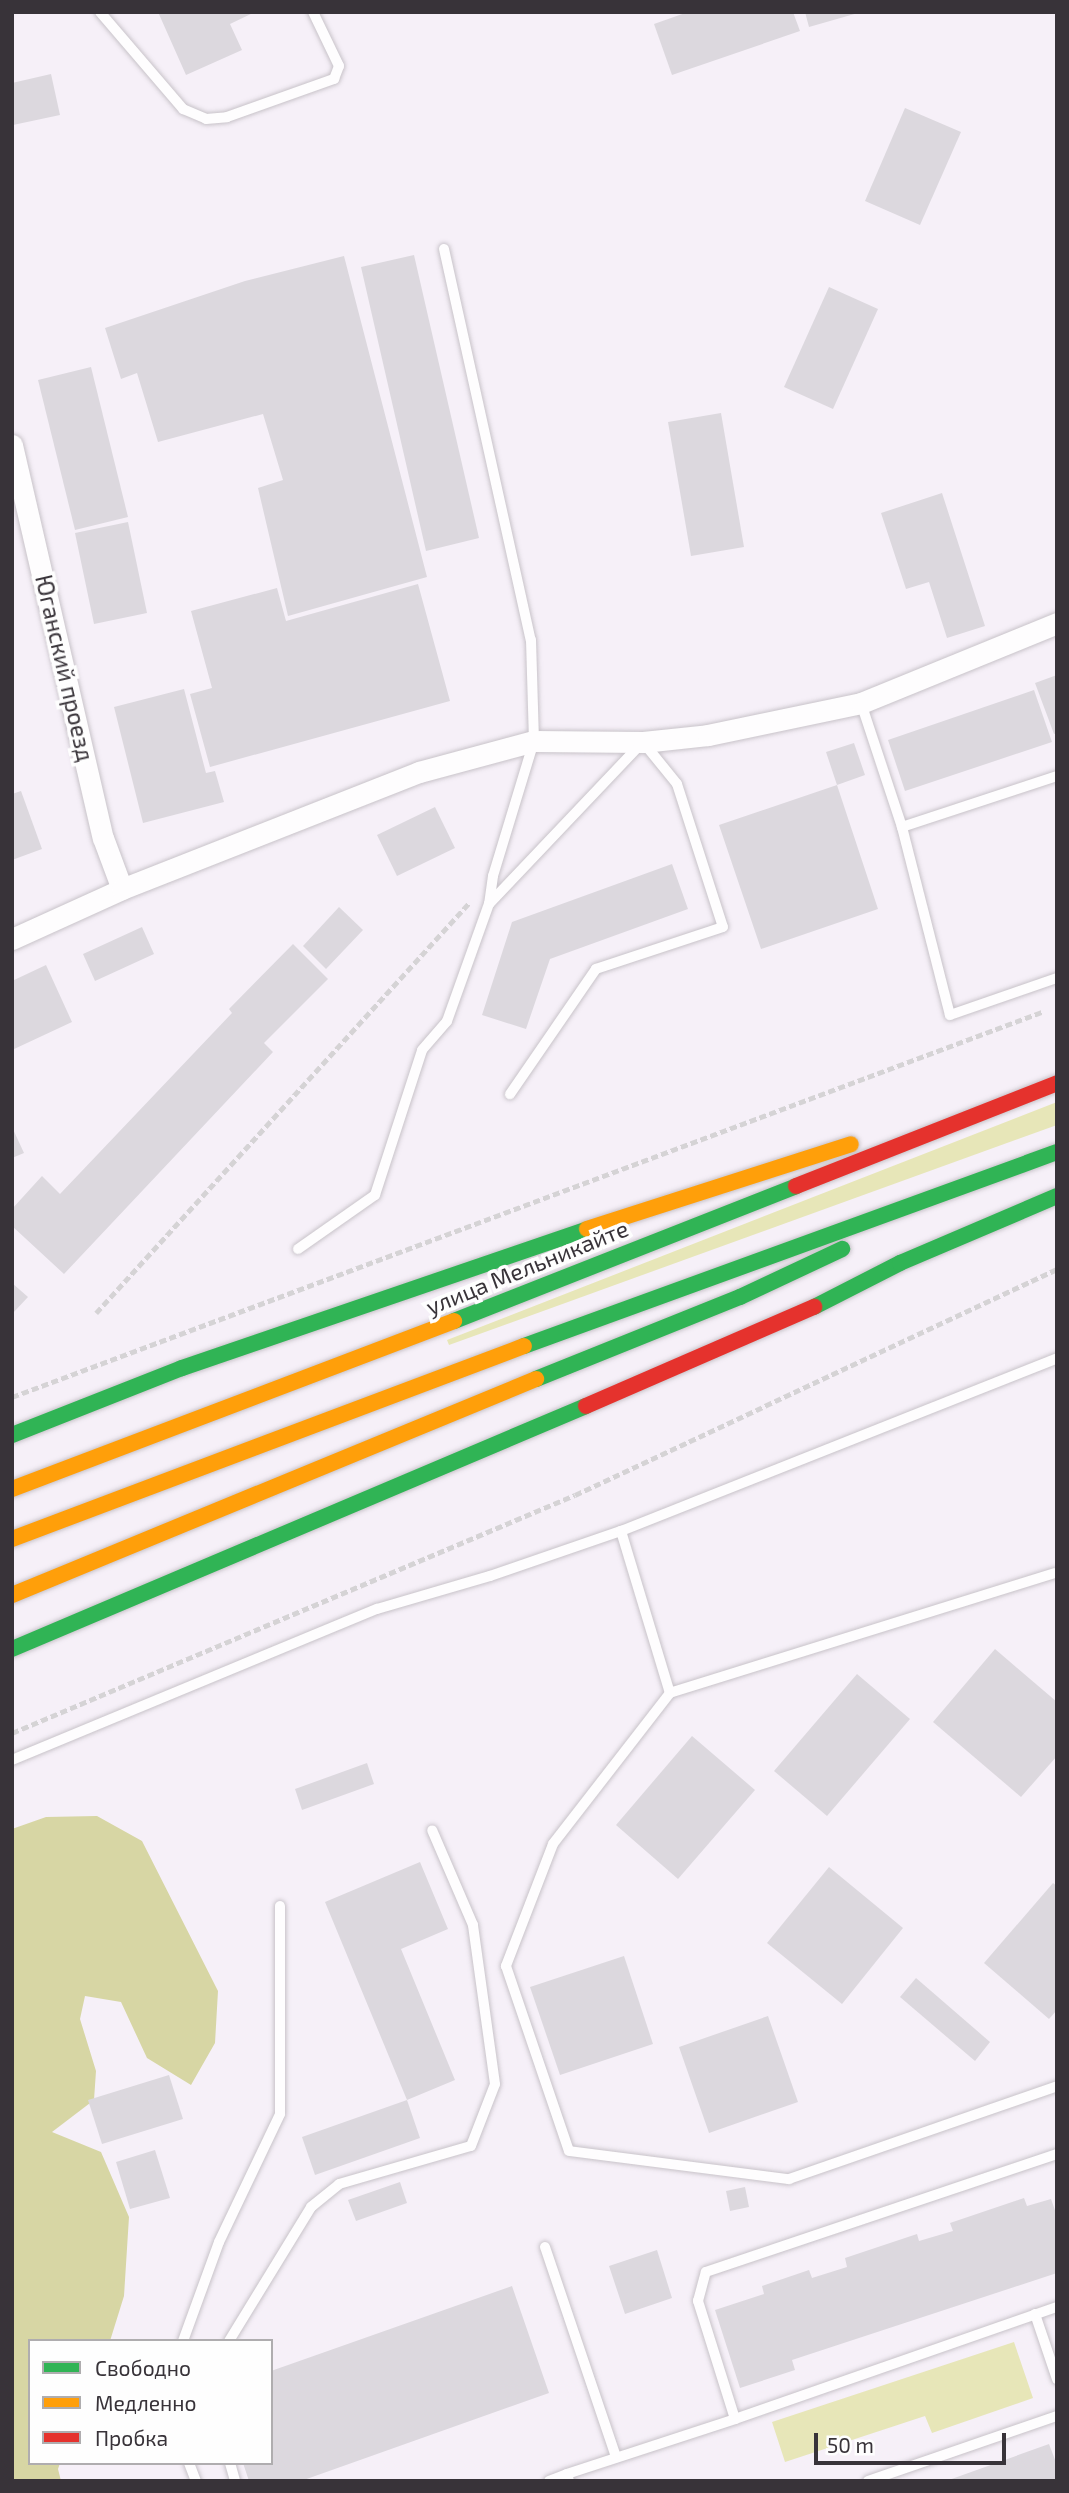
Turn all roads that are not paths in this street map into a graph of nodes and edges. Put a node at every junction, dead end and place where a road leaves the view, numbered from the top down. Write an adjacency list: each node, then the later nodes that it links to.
1 (100, 12): 2 (lane)
2 (318, 14)
3 (444, 248): 7 (lane)
4 (12, 445): 11 (street, Юганский проезд)
5 (1057, 622): 6 (street)
6 (861, 703): 8 (street); 10 (lane)
7 (534, 741): 8 (street); 11 (street); 12 (lane)
8 (643, 742): 12 (lane); 16 (lane)
9 (1057, 776): 10 (lane)
10 (902, 827): 14 (lane)
11 (122, 890): 13 (street)
12 (489, 904): 21 (lane)
13 (12, 939)
14 (1057, 978)
15 (1057, 1083): 17 (main road, улица Мельникайте)
16 (510, 1094)
17 (970, 1116): 23 (main road); 24 (main road, улица Мельникайте)
18 (1057, 1152): 19 (main road)
19 (996, 1175): 26 (main road); 28 (main road)
20 (1057, 1196): 29 (main road)
21 (298, 1249)
22 (1057, 1358): 25 (lane)
23 (12, 1434)
24 (12, 1489)
25 (621, 1531): 30 (lane); 31 (lane)
26 (12, 1539)
27 (1055, 1573): 30 (lane)
28 (12, 1595)
29 (12, 1649)
30 (670, 1693): 34 (lane)
31 (12, 1760)
32 (432, 1830): 40 (lane)
33 (280, 1906): 39 (lane)
34 (1057, 2086)
35 (1057, 2154): 43 (lane)
36 (545, 2247): 44 (lane)
37 (1057, 2306): 38 (lane)
38 (1035, 2314): 41 (lane); 43 (lane)
39 (184, 2339)
40 (230, 2339)
41 (1057, 2379)
42 (1057, 2416): 47 (lane)
43 (734, 2419): 44 (lane)
44 (616, 2457): 45 (lane)
45 (568, 2477): 46 (lane)
46 (549, 2481)
47 (868, 2481)

